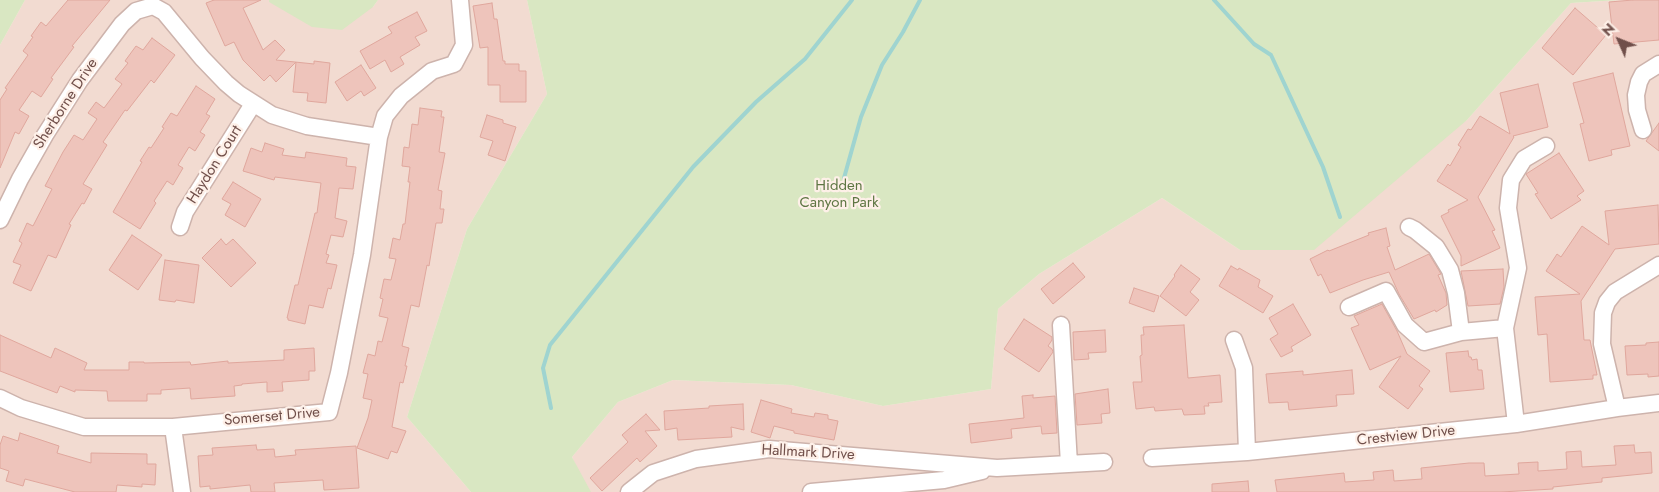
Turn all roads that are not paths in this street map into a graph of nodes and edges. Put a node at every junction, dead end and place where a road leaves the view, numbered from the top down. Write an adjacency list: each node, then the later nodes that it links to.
1 (460, 0): 6 (street)
2 (155, 3): 4 (street, Sherborne Drive); 8 (street, Sherborne Drive)
3 (1659, 64): 5 (street)
4 (253, 104): 6 (street, Sherborne Drive); 9 (street, Haydon Court)
5 (1643, 130)
6 (379, 137): 21 (street, Somerset Drive)
7 (1546, 146): 14 (street)
8 (0, 220)
9 (180, 227)
10 (1409, 227): 15 (street)
11 (1659, 266): 19 (street)
12 (1349, 307): 15 (street)
13 (1061, 325): 25 (street)
14 (1505, 328): 15 (street); 20 (street)
15 (1461, 332)
16 (1234, 340): 22 (street)
17 (0, 398): 21 (street, Somerset Drive)
18 (1659, 403): 19 (street, Crestview Drive)
19 (1617, 408): 20 (street, Crestview Drive)
20 (1516, 424): 22 (street, Crestview Drive)
21 (172, 426): 27 (street)
22 (1247, 452): 23 (street, Crestview Drive)
23 (1152, 458)
24 (1104, 462): 25 (street, Hallmark Drive)
25 (1069, 464): 26 (street, Hallmark Drive)
26 (997, 468): 28 (street, Hallmark Drive); 29 (street, Hallmark Drive)
27 (182, 492)
28 (629, 492)
29 (811, 492)

